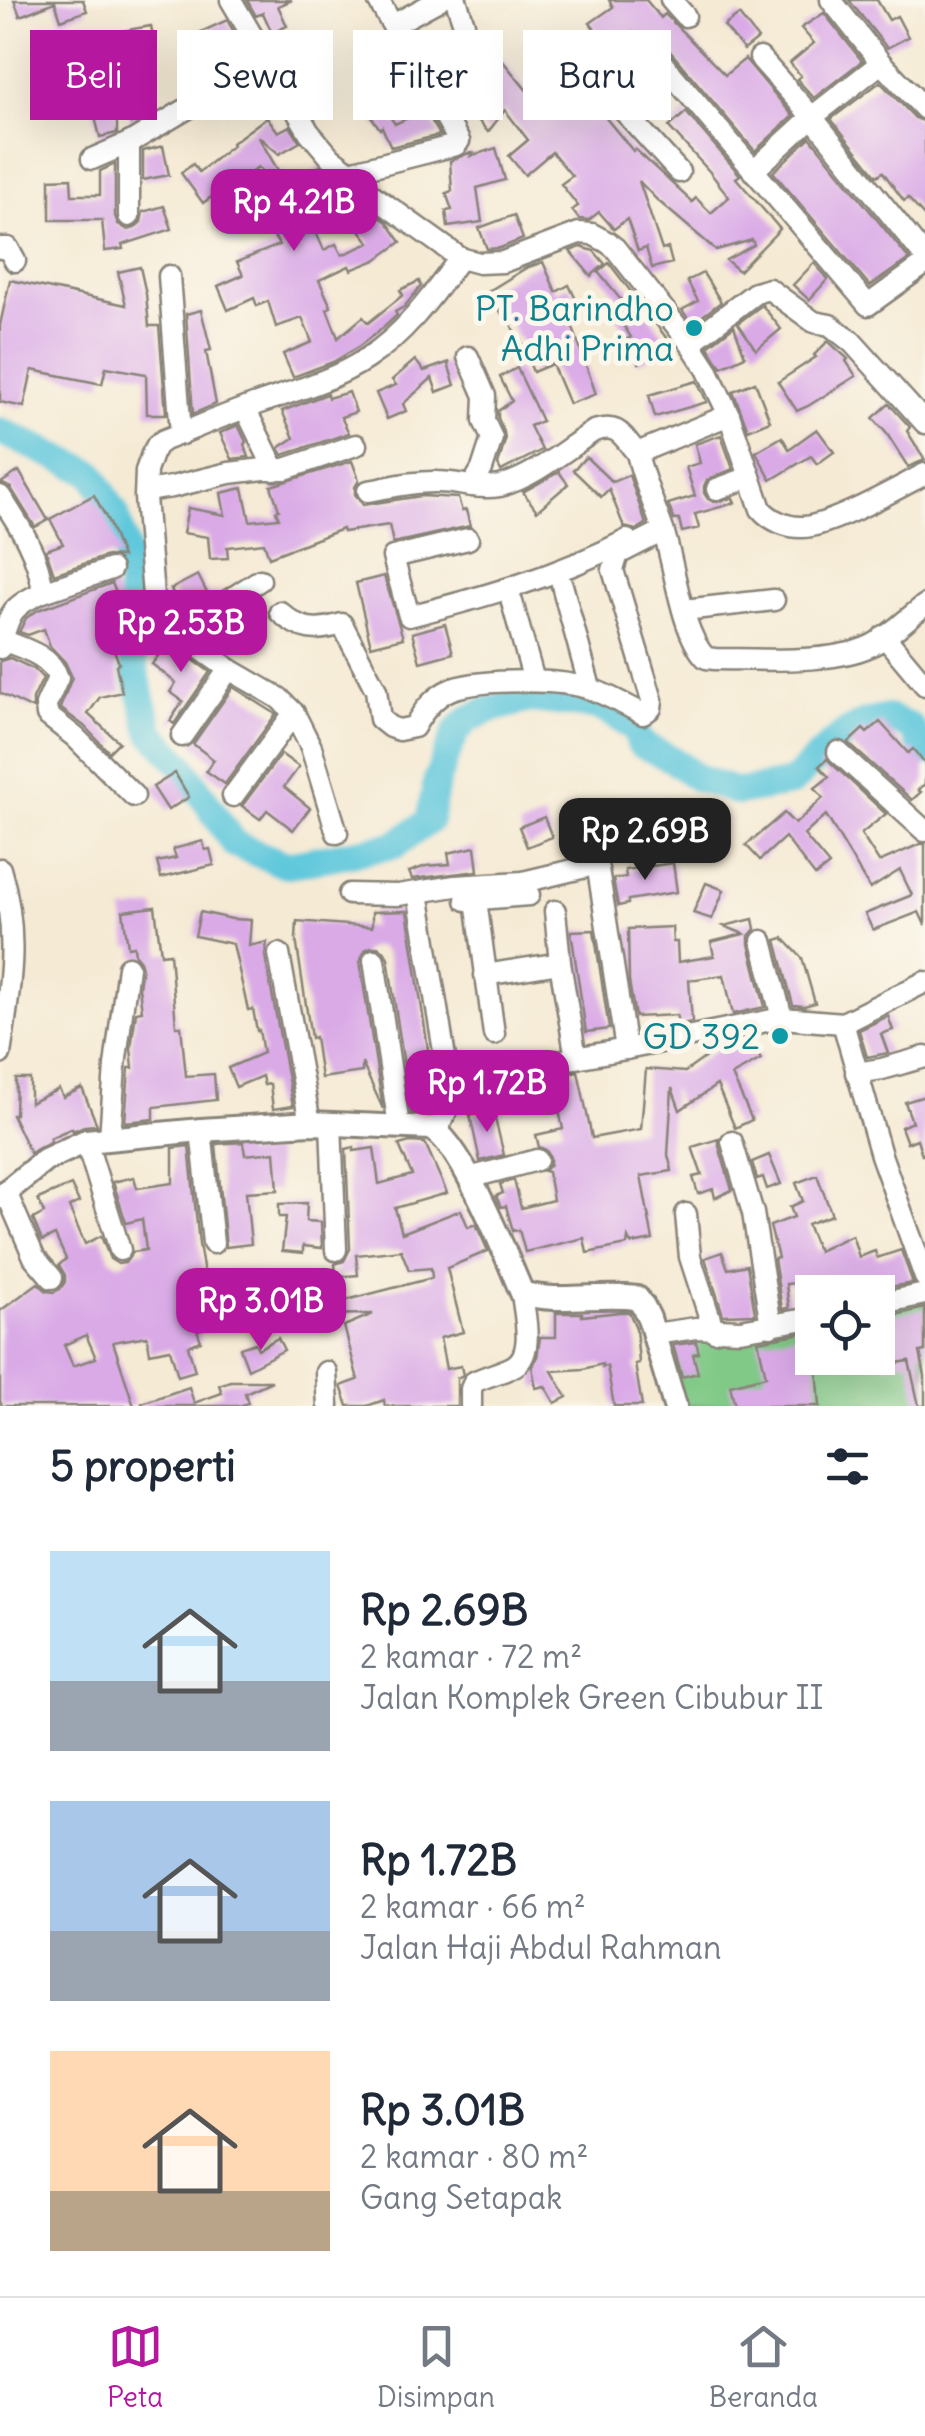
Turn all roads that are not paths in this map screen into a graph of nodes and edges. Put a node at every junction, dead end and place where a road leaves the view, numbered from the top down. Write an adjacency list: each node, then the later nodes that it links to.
1 (231, 0): 8 (street)
2 (378, 0): 7 (street)
3 (439, 0): 7 (street)
4 (456, 0): 6 (street)
5 (831, 0): 10 (street)
6 (464, 24)
7 (393, 26): 18 (street)
8 (248, 30)
9 (760, 58): 13 (street)
10 (881, 63): 11 (street); 13 (street)
11 (925, 109)
12 (177, 114): 15 (street)
13 (812, 117): 17 (street); 22 (street)
14 (302, 120): 18 (street)
15 (128, 142): 16 (street); 20 (street)
16 (92, 159)
17 (752, 171): 19 (street); 22 (street)
18 (350, 172): 21 (street)
19 (679, 172)
20 (129, 216)
21 (460, 258): 24 (street); 26 (street)
22 (925, 260)
23 (168, 276): 29 (street)
24 (690, 343): 27 (street); 28 (street)
25 (468, 357): 35 (street)
26 (245, 408): 29 (street); 32 (street)
27 (729, 415): 31 (street); 34 (street)
28 (925, 423)
29 (180, 434): 37 (street)
30 (356, 445): 32 (street)
31 (637, 453): 35 (street); 40 (street)
32 (275, 470): 37 (street)
33 (925, 474): 34 (street)
34 (750, 477): 36 (street)
35 (472, 486): 38 (street)
36 (716, 488)
37 (146, 491): 51 (street)
38 (368, 492)
39 (0, 496): 45 (street)
40 (662, 527): 41 (street); 49 (street); 57 (street)
41 (468, 540)
42 (112, 568): 45 (street)
43 (260, 580): 51 (street)
44 (562, 585): 57 (street)
45 (43, 592): 53 (street)
46 (774, 600): 49 (street)
47 (512, 602): 55 (street)
48 (925, 605): 52 (street)
49 (684, 610): 52 (street)
50 (280, 612): 55 (street)
51 (178, 633): 54 (street)
52 (884, 636): 56 (street)
53 (1, 644): 61 (street)
54 (229, 668): 58 (street); 59 (street)
55 (534, 680): 57 (street)
56 (925, 685)
57 (590, 688)
58 (294, 712): 62 (street); 64 (street)
59 (182, 736)
60 (838, 752): 63 (street)
61 (134, 796)
62 (233, 796)
63 (925, 831)
64 (337, 833)
65 (0, 869): 66 (street)
66 (4, 892): 82 (street)
67 (418, 892): 68 (street); 81 (street); 86 (street)
68 (349, 894)
69 (529, 895): 76 (street)
70 (555, 911): 74 (street)
71 (762, 941): 78 (street)
72 (280, 954): 87 (street)
73 (374, 960): 88 (street)
74 (560, 963): 76 (street); 84 (street)
75 (128, 966): 91 (street)
76 (486, 975): 80 (street)
77 (925, 982): 79 (street)
78 (782, 1018): 79 (street); 81 (street)
79 (843, 1024): 85 (street)
80 (494, 1034)
81 (626, 1049): 84 (street)
82 (0, 1054)
83 (925, 1057): 85 (street)
84 (576, 1058): 86 (street)
85 (856, 1073): 101 (street)
86 (452, 1100): 90 (street)
87 (321, 1123): 88 (street); 89 (street); 100 (street)
88 (400, 1126): 90 (street)
89 (202, 1130): 91 (street); 98 (street)
90 (438, 1131): 95 (street)
91 (110, 1138): 92 (street)
92 (86, 1141): 96 (street); 99 (street)
93 (732, 1142): 107 (street)
94 (537, 1160): 95 (street)
95 (469, 1178): 103 (street)
96 (3, 1194): 102 (street)
97 (686, 1214): 108 (street)
98 (212, 1243)
99 (120, 1250)
100 (336, 1250)
101 (925, 1277)
102 (52, 1278)
103 (522, 1293): 109 (street); 112 (street)
104 (925, 1294): 105 (street)
105 (895, 1300)
106 (795, 1321): 107 (street)
107 (771, 1326): 108 (street)
108 (714, 1331): 109 (street)
109 (654, 1334): 113 (street)
110 (326, 1372): 111 (street)
111 (328, 1406)
112 (471, 1406)
113 (675, 1406)

